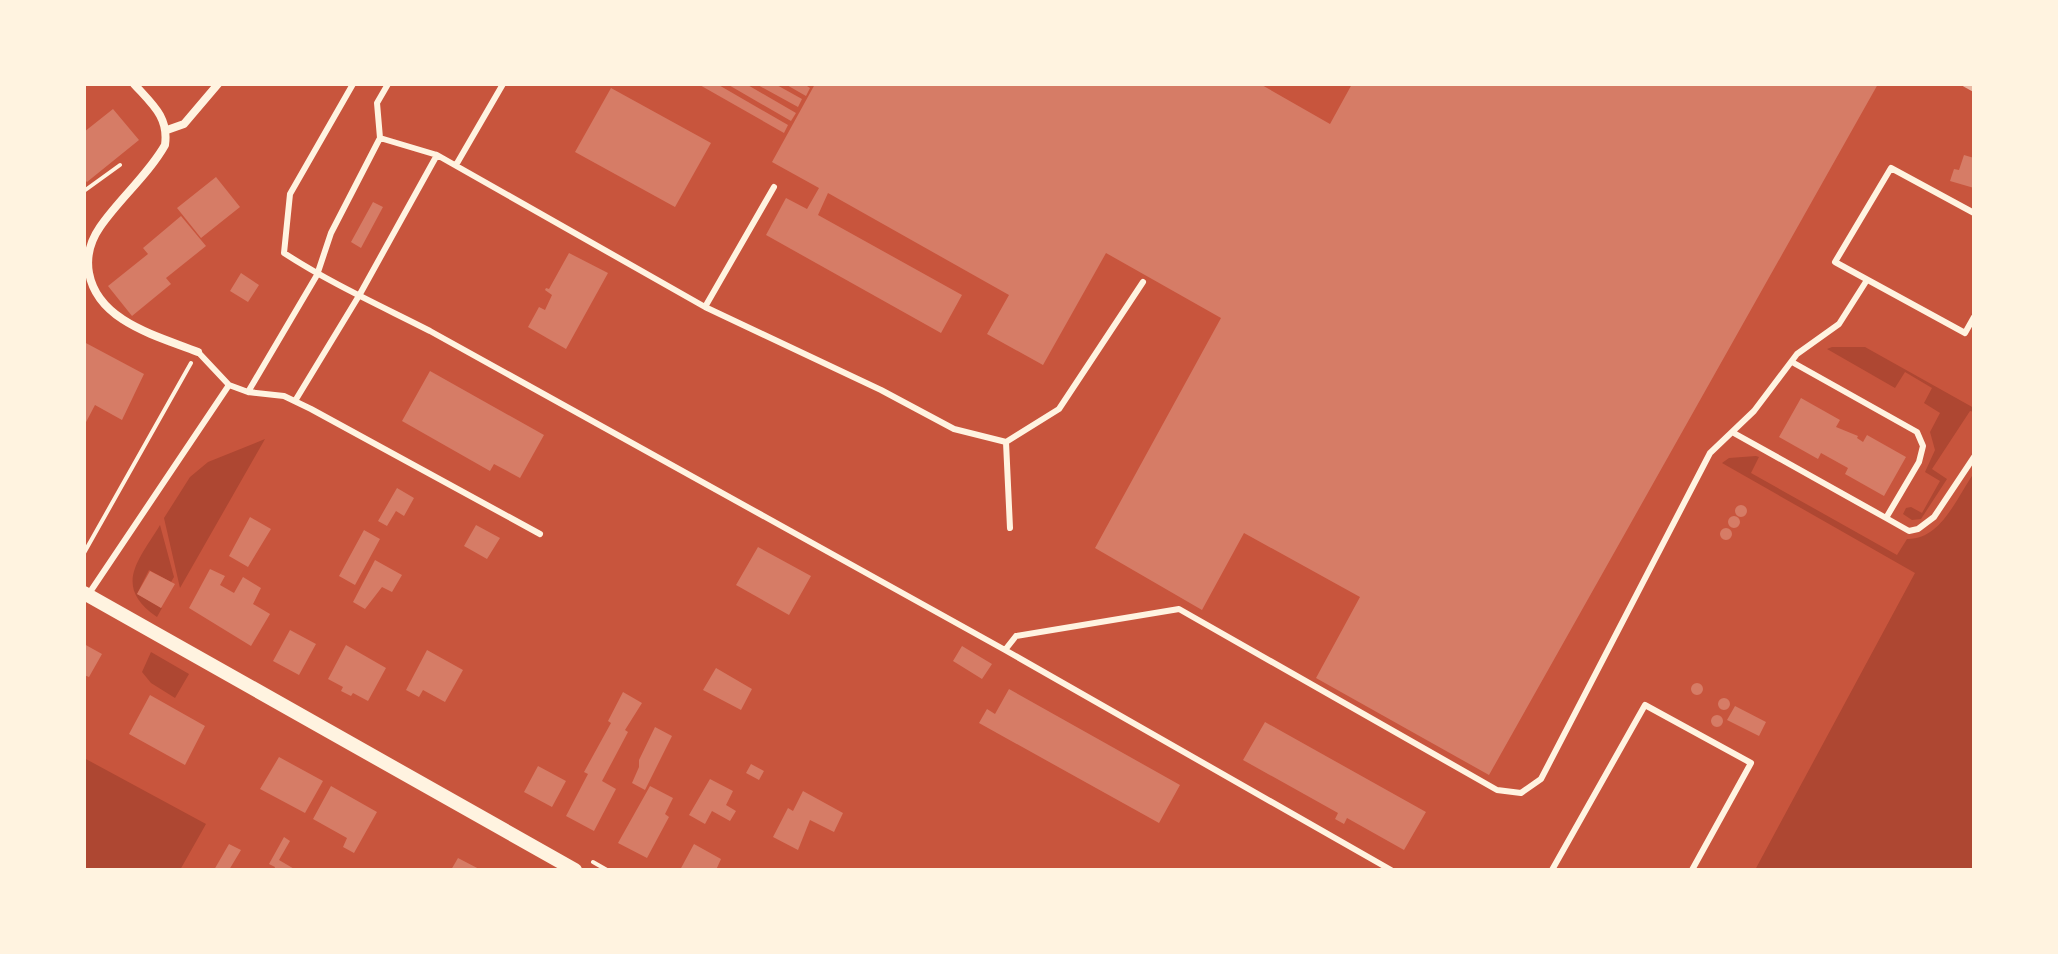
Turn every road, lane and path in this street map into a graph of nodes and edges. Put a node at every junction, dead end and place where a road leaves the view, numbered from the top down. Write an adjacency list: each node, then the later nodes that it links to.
1 (134, 84): 6 (street)
2 (218, 84): 6 (street)
3 (353, 84): 14 (lane)
4 (388, 84): 7 (lane)
5 (503, 84): 10 (lane)
6 (167, 130): 20 (street)
7 (380, 138): 8 (lane); 14 (lane)
8 (437, 155): 10 (lane); 17 (lane)
9 (120, 165): 12 (path)
10 (456, 165): 18 (lane)
11 (774, 187): 18 (lane)
12 (84, 191)
13 (1974, 213): 15 (lane)
14 (317, 275): 17 (lane); 23 (lane)
15 (1867, 280): 19 (lane); 21 (lane)
16 (1143, 282): 26 (lane)
17 (360, 294): 24 (lane); 33 (lane)
18 (705, 307): 26 (lane)
19 (1974, 317)
20 (198, 352): 22 (lane); 31 (path)
21 (1792, 362): 25 (lane); 28 (lane)
22 (229, 385): 23 (lane); 32 (lane)
23 (248, 392): 24 (lane)
24 (295, 401): 30 (lane)
25 (1732, 432): 28 (lane); 33 (lane)
26 (1006, 442): 29 (lane)
27 (1974, 457): 28 (lane)
28 (1886, 518)
29 (1010, 528)
30 (540, 534)
31 (84, 553)
32 (86, 594): 34 (street)
33 (1005, 650): 35 (lane)
34 (575, 870)
35 (1391, 870)
36 (1552, 870): 37 (lane)
37 (1692, 870)

